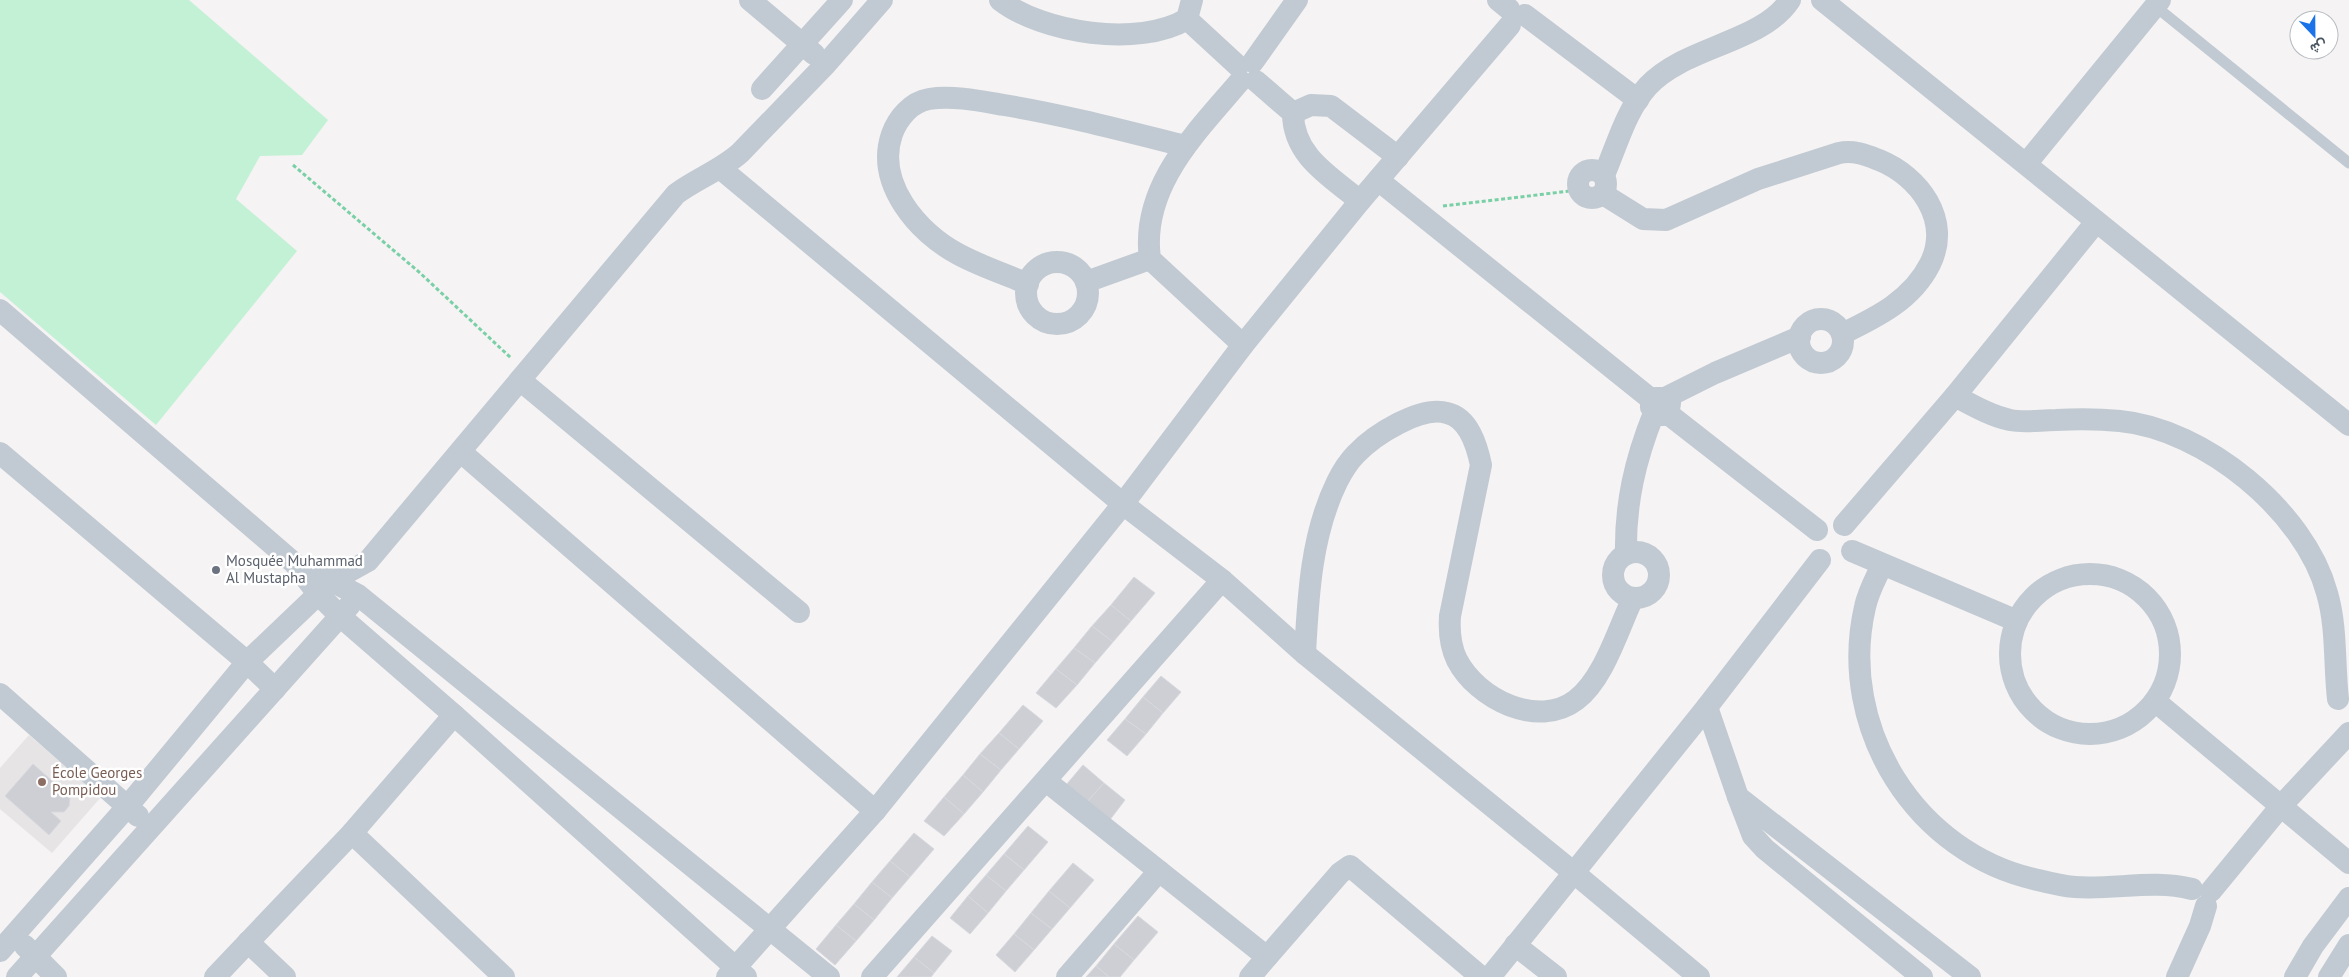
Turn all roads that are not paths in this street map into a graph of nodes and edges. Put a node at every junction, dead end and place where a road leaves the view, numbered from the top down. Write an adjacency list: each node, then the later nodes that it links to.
1 (750, 0): 11 (street)
2 (842, 0): 11 (street)
3 (882, 0): 12 (street)
4 (1000, 0): 9 (street)
5 (1297, 0): 13 (street)
6 (1790, 0): 15 (street)
7 (1822, 0): 20 (street)
8 (2154, 2): 19 (lane); 20 (street)
9 (1189, 10): 13 (street)
10 (1516, 10): 15 (street); 18 (street)
11 (802, 45): 12 (street); 14 (street)
12 (826, 64): 21 (street)
13 (1247, 72): 16 (street); 17 (street)
14 (762, 89)
15 (1638, 100): 23 (street)
16 (1293, 113): 18 (street); 25 (street)
17 (1185, 146): 27 (street); 29 (street)
18 (1398, 157): 22 (street)
19 (2349, 163)
20 (2026, 164): 26 (street)
21 (720, 168): 34 (street); 40 (street)
22 (1378, 180): 25 (street); 36 (street)
23 (1603, 184): 24 (street); 31 (street)
24 (1579, 190)
25 (1360, 201): 33 (street)
26 (2096, 222): 35 (street); 37 (street)
27 (1150, 259): 28 (street); 33 (street)
28 (1086, 282): 29 (street); 29 (street)
29 (1028, 284)
30 (0, 310): 49 (street)
31 (1842, 334): 32 (street); 32 (street)
32 (1800, 337): 36 (street)
33 (1243, 345): 40 (street)
34 (523, 376): 38 (street); 52 (street)
35 (1955, 396): 41 (street); 59 (street)
36 (1660, 406): 42 (street); 44 (street)
37 (2349, 425)
38 (461, 452): 46 (street); 68 (street)
39 (0, 453): 56 (street)
40 (1122, 504): 48 (street); 68 (street)
41 (1844, 525): 42 (street); 43 (street)
42 (1817, 530): 45 (street)
43 (1852, 552): 45 (street); 47 (street)
44 (1626, 554): 51 (street); 51 (street)
45 (1820, 560): 61 (street)
46 (368, 561): 49 (street); 50 (street)
47 (1882, 565): 54 (street); 74 (street)
48 (1222, 580): 55 (street); 64 (street)
49 (325, 588): 50 (street); 53 (street); 56 (street)
50 (358, 595): 53 (street); 77 (street)
51 (1632, 598): 55 (street)
52 (799, 612)
53 (341, 617): 57 (street); 62 (street)
54 (2017, 621): 60 (street); 60 (street)
55 (1305, 654): 73 (street)
56 (247, 662): 57 (street); 66 (street)
57 (275, 689): 69 (street)
58 (0, 694): 66 (street)
59 (2338, 699)
60 (2154, 701): 67 (street)
61 (1707, 707): 65 (street); 73 (street)
62 (454, 715): 70 (street); 88 (street)
63 (2349, 733): 67 (street)
64 (1046, 781): 72 (street); 95 (street)
65 (1738, 797): 76 (street); 80 (street)
66 (127, 806): 69 (street); 78 (street)
67 (2281, 806): 71 (street); 74 (street)
68 (875, 811): 77 (street)
69 (151, 826): 86 (street)
70 (352, 832): 81 (street); 93 (street)
71 (2349, 863)
72 (1159, 871): 87 (street); 96 (street)
73 (1573, 872): 82 (street); 101 (street)
74 (2203, 895): 104 (street)
75 (2349, 898): 105 (street)
76 (1890, 915): 79 (street); 80 (street)
77 (771, 930): 88 (street); 94 (street)
78 (15, 934): 84 (street); 86 (street)
79 (1915, 934): 85 (street); 103 (street)
80 (1874, 937): 85 (street)
81 (248, 942): 91 (street); 92 (street)
82 (1515, 945): 99 (street); 100 (street)
83 (2349, 945): 106 (street)
84 (0, 951)
85 (1898, 956): 102 (street)
86 (35, 957): 89 (street); 90 (street)
87 (1267, 957): 97 (street); 98 (street)
88 (736, 974)
89 (17, 977)
90 (56, 977)
91 (215, 977)
92 (285, 977)
93 (504, 977)
94 (829, 977)
95 (872, 977)
96 (1067, 977)
97 (1250, 977)
98 (1482, 977)
99 (1490, 977)
100 (1556, 977)
101 (1699, 977)
102 (1922, 977)
103 (1970, 977)
104 (2177, 977)
105 (2295, 977)
106 (2329, 977)

